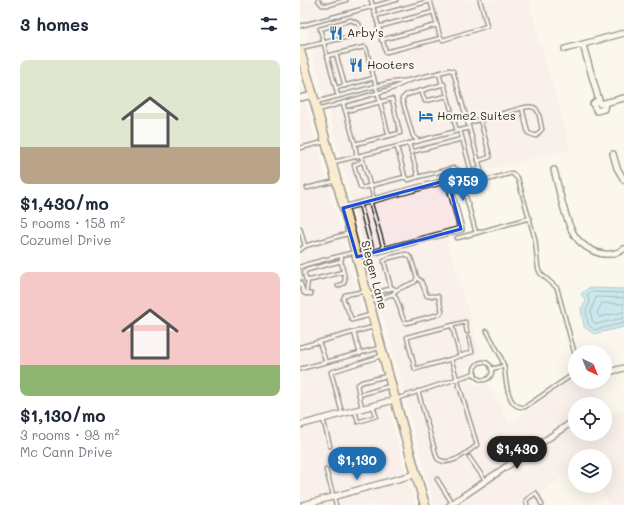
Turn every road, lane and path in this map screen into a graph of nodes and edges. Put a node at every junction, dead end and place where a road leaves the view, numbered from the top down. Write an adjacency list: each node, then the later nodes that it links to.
1 (318, 0): 2 (lane)
2 (346, 0)
3 (371, 0): 7 (lane)
4 (396, 0): 7 (lane)
5 (430, 0): 8 (lane); 9 (lane)
6 (480, 0): 14 (lane)
7 (373, 6): 9 (lane); 11 (lane)
8 (433, 12): 10 (lane); 12 (lane)
9 (375, 16): 12 (lane)
10 (437, 25): 14 (lane); 15 (lane)
11 (300, 26)
12 (378, 27): 15 (lane)
13 (624, 33): 17 (street)
14 (440, 38): 15 (lane)
15 (382, 40)
16 (324, 43): 16 (lane); 18 (lane); 21 (lane)
17 (583, 45): 19 (street); 34 (street)
18 (300, 49): 35 (main road, Siegen Lane)
19 (565, 49)
20 (336, 54): 21 (lane); 23 (lane); 26 (lane)
21 (327, 56): 28 (lane)
22 (439, 73): 24 (lane); 25 (lane); 43 (lane)
23 (374, 78): 26 (lane); 27 (lane)
24 (410, 80): 27 (lane); 30 (lane)
25 (442, 85): 29 (lane); 32 (lane)
26 (345, 86): 28 (lane)
27 (376, 86): 30 (lane); 31 (lane)
28 (336, 88): 31 (lane)
29 (421, 90): 32 (lane); 48 (lane)
30 (377, 93): 36 (lane); 37 (lane)
31 (338, 96): 35 (lane)
32 (447, 96): 39 (lane)
33 (300, 98): 35 (street)
34 (624, 98)
35 (315, 102): 36 (lane); 49 (main road, Siegen Lane)
36 (343, 102): 40 (lane)
37 (380, 102): 40 (lane); 46 (lane); 46 (lane)
38 (522, 108): 38 (lane); 42 (lane)
39 (451, 109)
40 (346, 111): 50 (lane)
41 (452, 114): 45 (lane)
42 (480, 119): 43 (lane); 59 (lane)
43 (468, 123): 44 (lane)
44 (469, 128): 45 (lane); 59 (lane)
45 (458, 131): 47 (lane); 48 (lane)
46 (389, 136): 50 (lane)
47 (462, 139): 54 (lane); 63 (lane)
48 (419, 141): 51 (lane)
49 (326, 142): 53 (lane); 60 (main road, Siegen Lane)
50 (355, 144): 57 (lane)
51 (409, 144): 52 (lane); 54 (lane)
52 (397, 147): 56 (lane); 64 (lane)
53 (300, 148)
54 (411, 152): 65 (lane)
55 (613, 154): 67 (street)
56 (361, 156): 57 (lane); 58 (lane)
57 (357, 157): 60 (lane)
58 (363, 161): 69 (lane); 69 (lane)
59 (478, 161): 61 (lane)
60 (332, 163): 68 (main road, Siegen Lane)
61 (480, 168): 63 (lane); 66 (lane)
62 (554, 170): 80 (street)
63 (471, 171): 65 (lane)
64 (405, 177): 65 (lane); 69 (lane)
65 (418, 177)
66 (484, 180): 74 (lane); 77 (lane)
67 (624, 180)
68 (337, 181): 70 (lane); 73 (main road, Siegen Lane)
69 (371, 186): 71 (lane)
70 (307, 188)
71 (372, 200): 72 (street); 82 (lane); 82 (street)
72 (360, 203): 73 (street); 83 (lane)
73 (343, 208): 76 (main road, Siegen Lane)
74 (530, 218): 77 (lane); 107 (lane)
75 (300, 228): 79 (lane)
76 (350, 233): 79 (lane); 84 (main road, Siegen Lane)
77 (476, 233): 78 (lane)
78 (457, 238)
79 (305, 246): 81 (lane)
80 (624, 249)
81 (300, 250)
82 (384, 250): 83 (street)
83 (373, 252): 84 (street)
84 (356, 255): 85 (lane); 98 (main road, Siegen Lane)
85 (342, 256): 86 (lane); 87 (lane)
86 (341, 261): 88 (lane); 90 (lane)
87 (300, 267)
88 (343, 272): 90 (lane); 92 (lane)
89 (417, 278): 93 (lane); 94 (lane); 97 (lane)
90 (308, 280): 95 (lane)
91 (300, 282): 95 (lane)
92 (338, 286)
93 (391, 288): 94 (lane); 98 (lane)
94 (396, 290): 97 (lane)
95 (306, 294): 96 (lane)
96 (311, 294)
97 (393, 294): 98 (lane)
98 (367, 296): 99 (main road, Siegen Lane); 99 (lane)
99 (372, 315): 101 (main road, Siegen Lane)
100 (452, 325): 104 (lane); 111 (lane); 112 (lane)
101 (375, 326): 103 (lane); 109 (main road, Siegen Lane)
102 (487, 331): 114 (lane)
103 (354, 332): 106 (lane); 110 (lane)
104 (467, 332)
105 (469, 338): 111 (lane)
106 (320, 342): 108 (lane); 113 (lane)
107 (572, 345)
108 (300, 347)
109 (381, 352): 110 (lane); 120 (main road, Siegen Lane); 130 (lane)
110 (360, 354): 113 (lane)
111 (460, 356): 112 (lane)
112 (451, 358): 121 (lane)
113 (326, 362): 116 (lane)
114 (504, 366): 117 (lane); 122 (lane)
115 (624, 368): 118 (street)
116 (300, 369)
117 (491, 369): 119 (lane); 119 (lane)
118 (612, 371)
119 (475, 373): 121 (lane)
120 (388, 376): 123 (main road, Siegen Lane); 125 (lane)
121 (457, 378): 124 (lane); 124 (lane)
122 (568, 378)
123 (390, 386): 125 (lane); 126 (main road, Siegen Lane)
124 (418, 391): 126 (lane)
125 (359, 395): 128 (lane)
126 (394, 400): 127 (street); 137 (main road, Siegen Lane)
127 (373, 405): 128 (street); 129 (lane)
128 (362, 408): 129 (street)
129 (355, 410): 130 (street)
130 (342, 413): 131 (street)
131 (323, 419): 132 (street); 134 (lane)
132 (300, 425)
133 (568, 425): 139 (street)
134 (330, 446)
135 (469, 457): 139 (lane)
136 (326, 470): 140 (lane)
137 (416, 474): 140 (street); 144 (main road, Siegen Lane)
138 (437, 479): 141 (lane)
139 (485, 481): 141 (street)
140 (334, 497): 142 (street); 143 (lane)
141 (451, 504)
142 (303, 505)
143 (336, 505)
144 (425, 505)
145 (527, 505): 146 (lane)
146 (542, 505)

